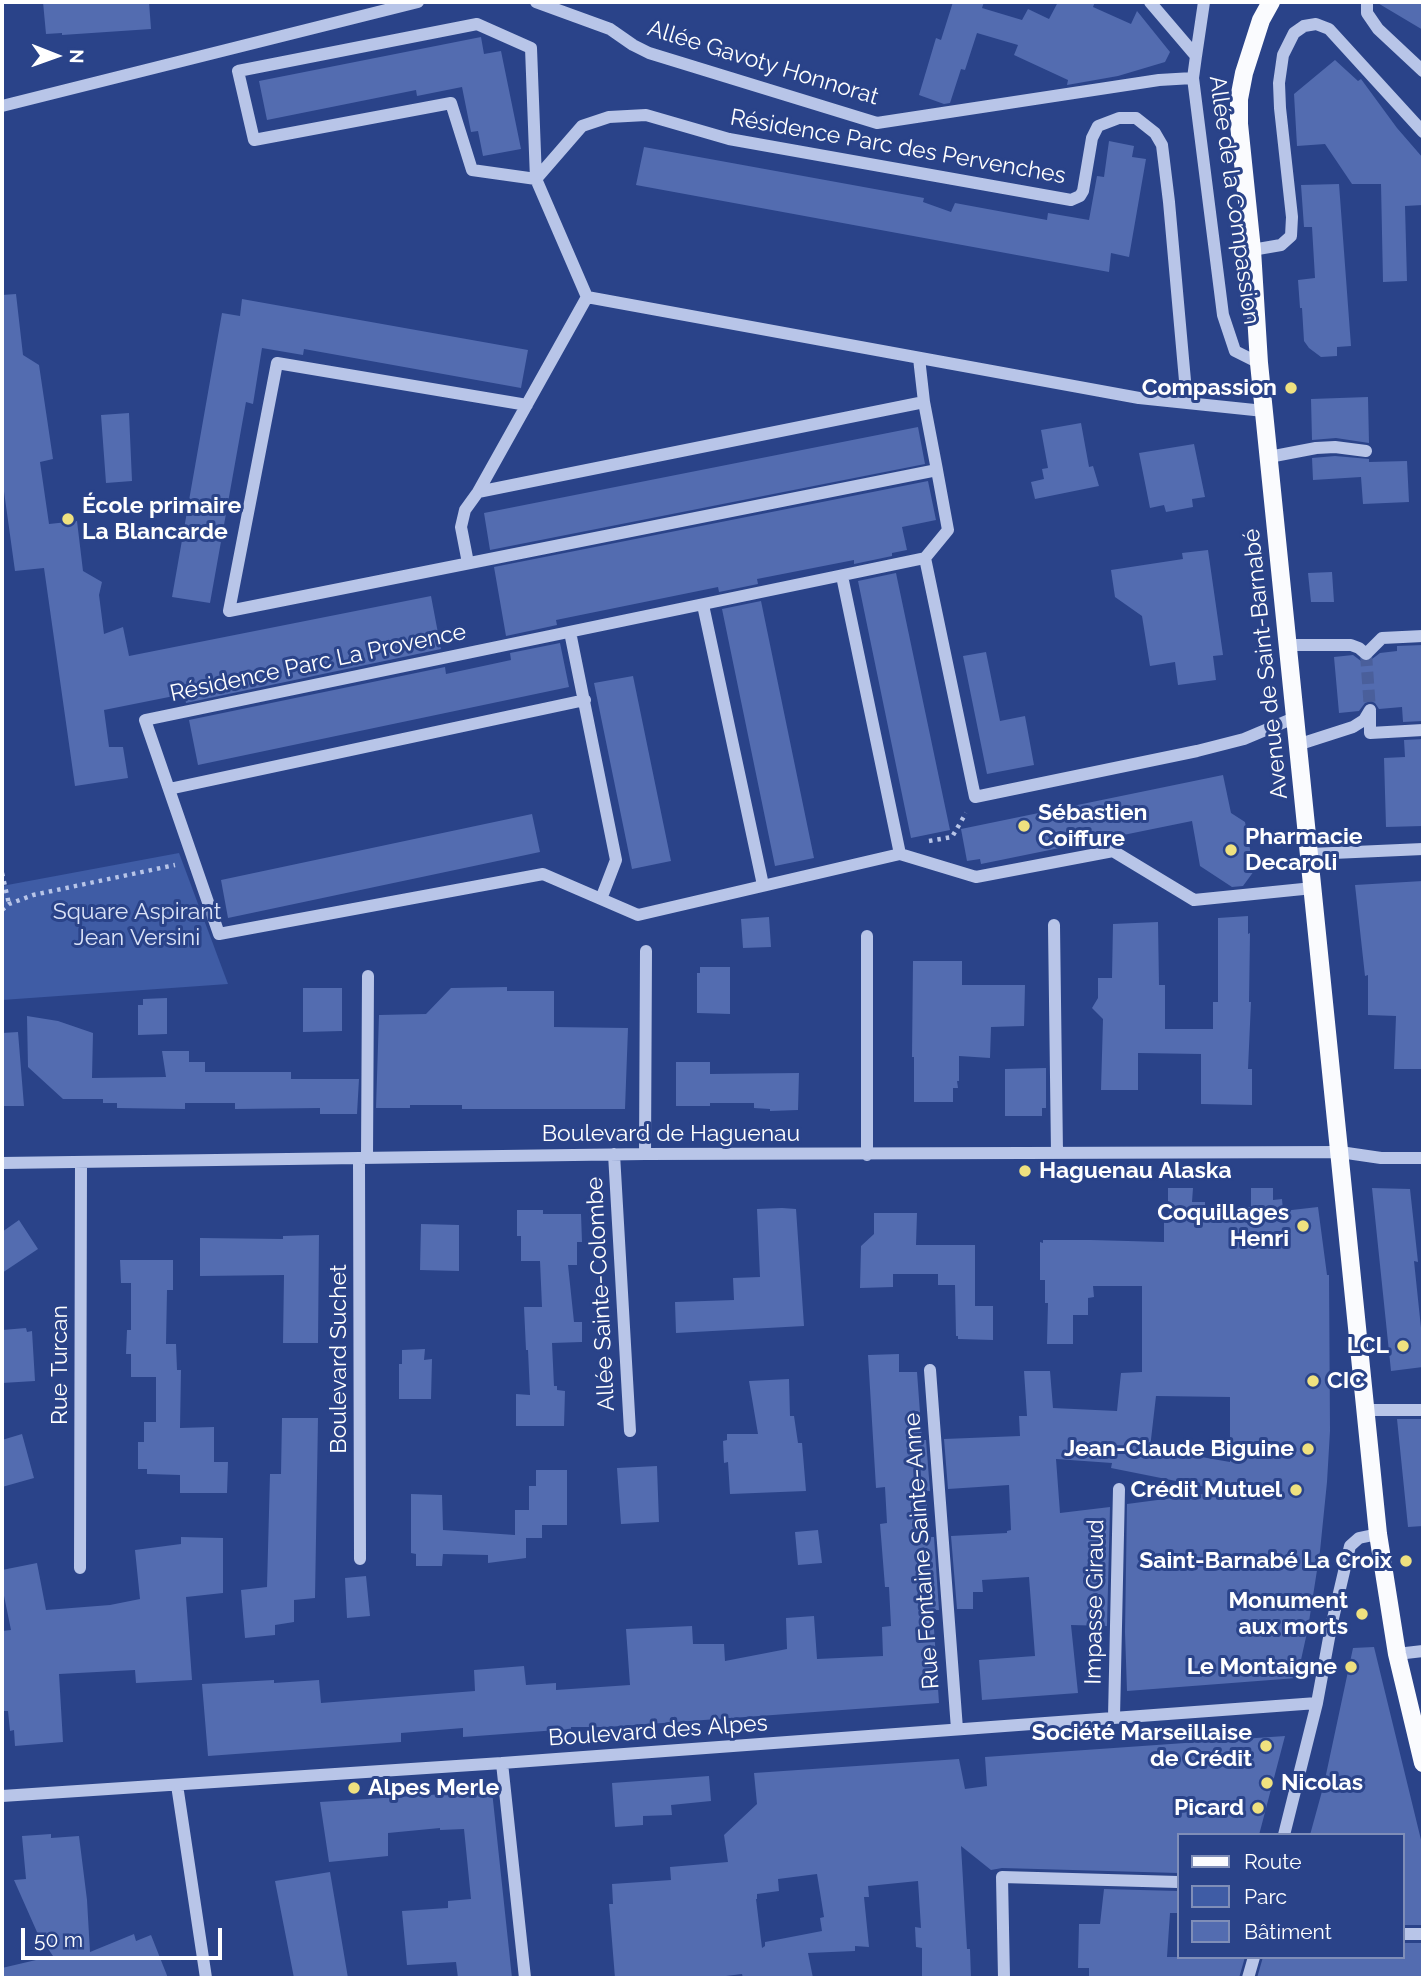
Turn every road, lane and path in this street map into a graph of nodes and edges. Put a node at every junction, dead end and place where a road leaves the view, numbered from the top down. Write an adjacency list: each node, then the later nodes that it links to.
1 (418, 2): 10 (street)
2 (536, 2): 9 (street, Allée Gavoty Honnorat)
3 (1150, 2): 7 (street, Allée de la Compassion)
4 (1204, 2): 7 (street)
5 (1271, 2): 13 (main road, Avenue de Saint-Barnabé)
6 (1367, 2): 8 (street)
7 (1196, 57): 9 (street, Allée de la Compassion)
8 (1423, 71)
9 (1193, 78): 16 (street, Allée de la Compassion)
10 (2, 106)
11 (1423, 132): 13 (street)
12 (536, 179): 12 (street); 14 (street); 18 (street, Résidence Parc des Pervenches)
13 (1252, 250): 16 (main road, Avenue de Saint-Barnabé)
14 (587, 296): 15 (street); 19 (street)
15 (919, 358): 17 (street); 18 (street)
16 (1259, 363): 20 (main road, Avenue de Saint-Barnabé)
17 (924, 402): 23 (street); 24 (street)
18 (1187, 403): 20 (street)
19 (527, 405): 24 (street); 26 (street)
20 (1264, 411): 22 (main road, Avenue de Saint-Barnabé)
21 (1366, 451): 22 (street)
22 (1269, 457): 31 (main road, Avenue de Saint-Barnabé)
23 (937, 470): 25 (street); 26 (street)
24 (478, 492): 26 (street)
25 (925, 558): 27 (street, Résidence Parc La Provence); 37 (street)
26 (468, 564)
27 (842, 576): 28 (street, Résidence Parc La Provence); 40 (street)
28 (704, 604): 29 (street, Résidence Parc La Provence); 44 (street)
29 (570, 632): 32 (street); 36 (street, Résidence Parc La Provence)
30 (1423, 636): 31 (street)
31 (1288, 645): 33 (main road, Avenue de Saint-Barnabé)
32 (584, 701): 36 (street); 46 (street)
33 (1294, 718): 35 (main road, Avenue de Saint-Barnabé); 37 (street)
34 (1423, 730): 35 (street)
35 (1297, 745): 41 (main road, Avenue de Saint-Barnabé)
36 (169, 789): 42 (street, Résidence Parc La Provence)
37 (975, 797): 38 (path)
38 (919, 843)
39 (1423, 849): 41 (street)
40 (901, 854): 44 (street, Résidence Parc La Provence); 45 (street, Résidence Parc La Provence)
41 (1310, 854): 45 (main road, Avenue de Saint-Barnabé)
42 (193, 860): 46 (street, Résidence Parc La Provence); 47 (path)
43 (2, 873): 47 (path)
44 (762, 885): 46 (street, Résidence Parc La Provence)
45 (1313, 888): 53 (main road, Avenue de Saint-Barnabé)
46 (601, 898)
47 (9, 904): 48 (path)
48 (2, 909)
49 (1054, 925): 54 (street)
50 (867, 936): 57 (street)
51 (646, 951): 56 (street)
52 (369, 975): 58 (street, Boulevard Suchet)
53 (1340, 1152): 54 (street, Boulevard de Haguenau); 59 (street, Boulevard de Haguenau); 63 (main road, Avenue de Saint-Barnabé)
54 (1057, 1153): 57 (street, Boulevard de Haguenau)
55 (614, 1154): 56 (street, Boulevard de Haguenau); 58 (street, Boulevard de Haguenau); 65 (street, Allée Sainte-Colombe)
56 (645, 1154): 57 (street, Boulevard de Haguenau)
57 (867, 1154)
58 (363, 1158): 60 (street, Boulevard de Haguenau); 68 (street, Boulevard Suchet)
59 (1423, 1158)
60 (82, 1162): 61 (street, Boulevard de Haguenau); 69 (street, Rue Turcan)
61 (2, 1163)
62 (930, 1370): 74 (street, Rue Fontaine Sainte-Anne)
63 (1364, 1410): 64 (street); 67 (main road, Avenue de Saint-Barnabé)
64 (1423, 1410)
65 (630, 1430)
66 (1119, 1489): 73 (street, Impasse Giraud)
67 (1378, 1534): 71 (main road, Avenue de Saint-Barnabé); 72 (street)
68 (360, 1559)
69 (80, 1568)
70 (1423, 1651): 71 (street)
71 (1397, 1654): 76 (main road, Avenue de Saint-Barnabé)
72 (1317, 1703): 73 (street, Boulevard des Alpes); 79 (street)
73 (1114, 1717): 74 (street, Boulevard des Alpes)
74 (957, 1729): 75 (street, Boulevard des Alpes)
75 (502, 1763): 77 (street, Boulevard des Alpes); 85 (street)
76 (1423, 1763)
77 (177, 1785): 78 (street, Boulevard des Alpes); 84 (street)
78 (2, 1796)
79 (1284, 1833)
80 (1176, 1882): 86 (street)
81 (1404, 1934): 82 (street)
82 (1423, 1934)
83 (1253, 1959): 87 (street)
84 (206, 1978)
85 (525, 1978)
86 (1004, 1978)
87 (1248, 1978)

